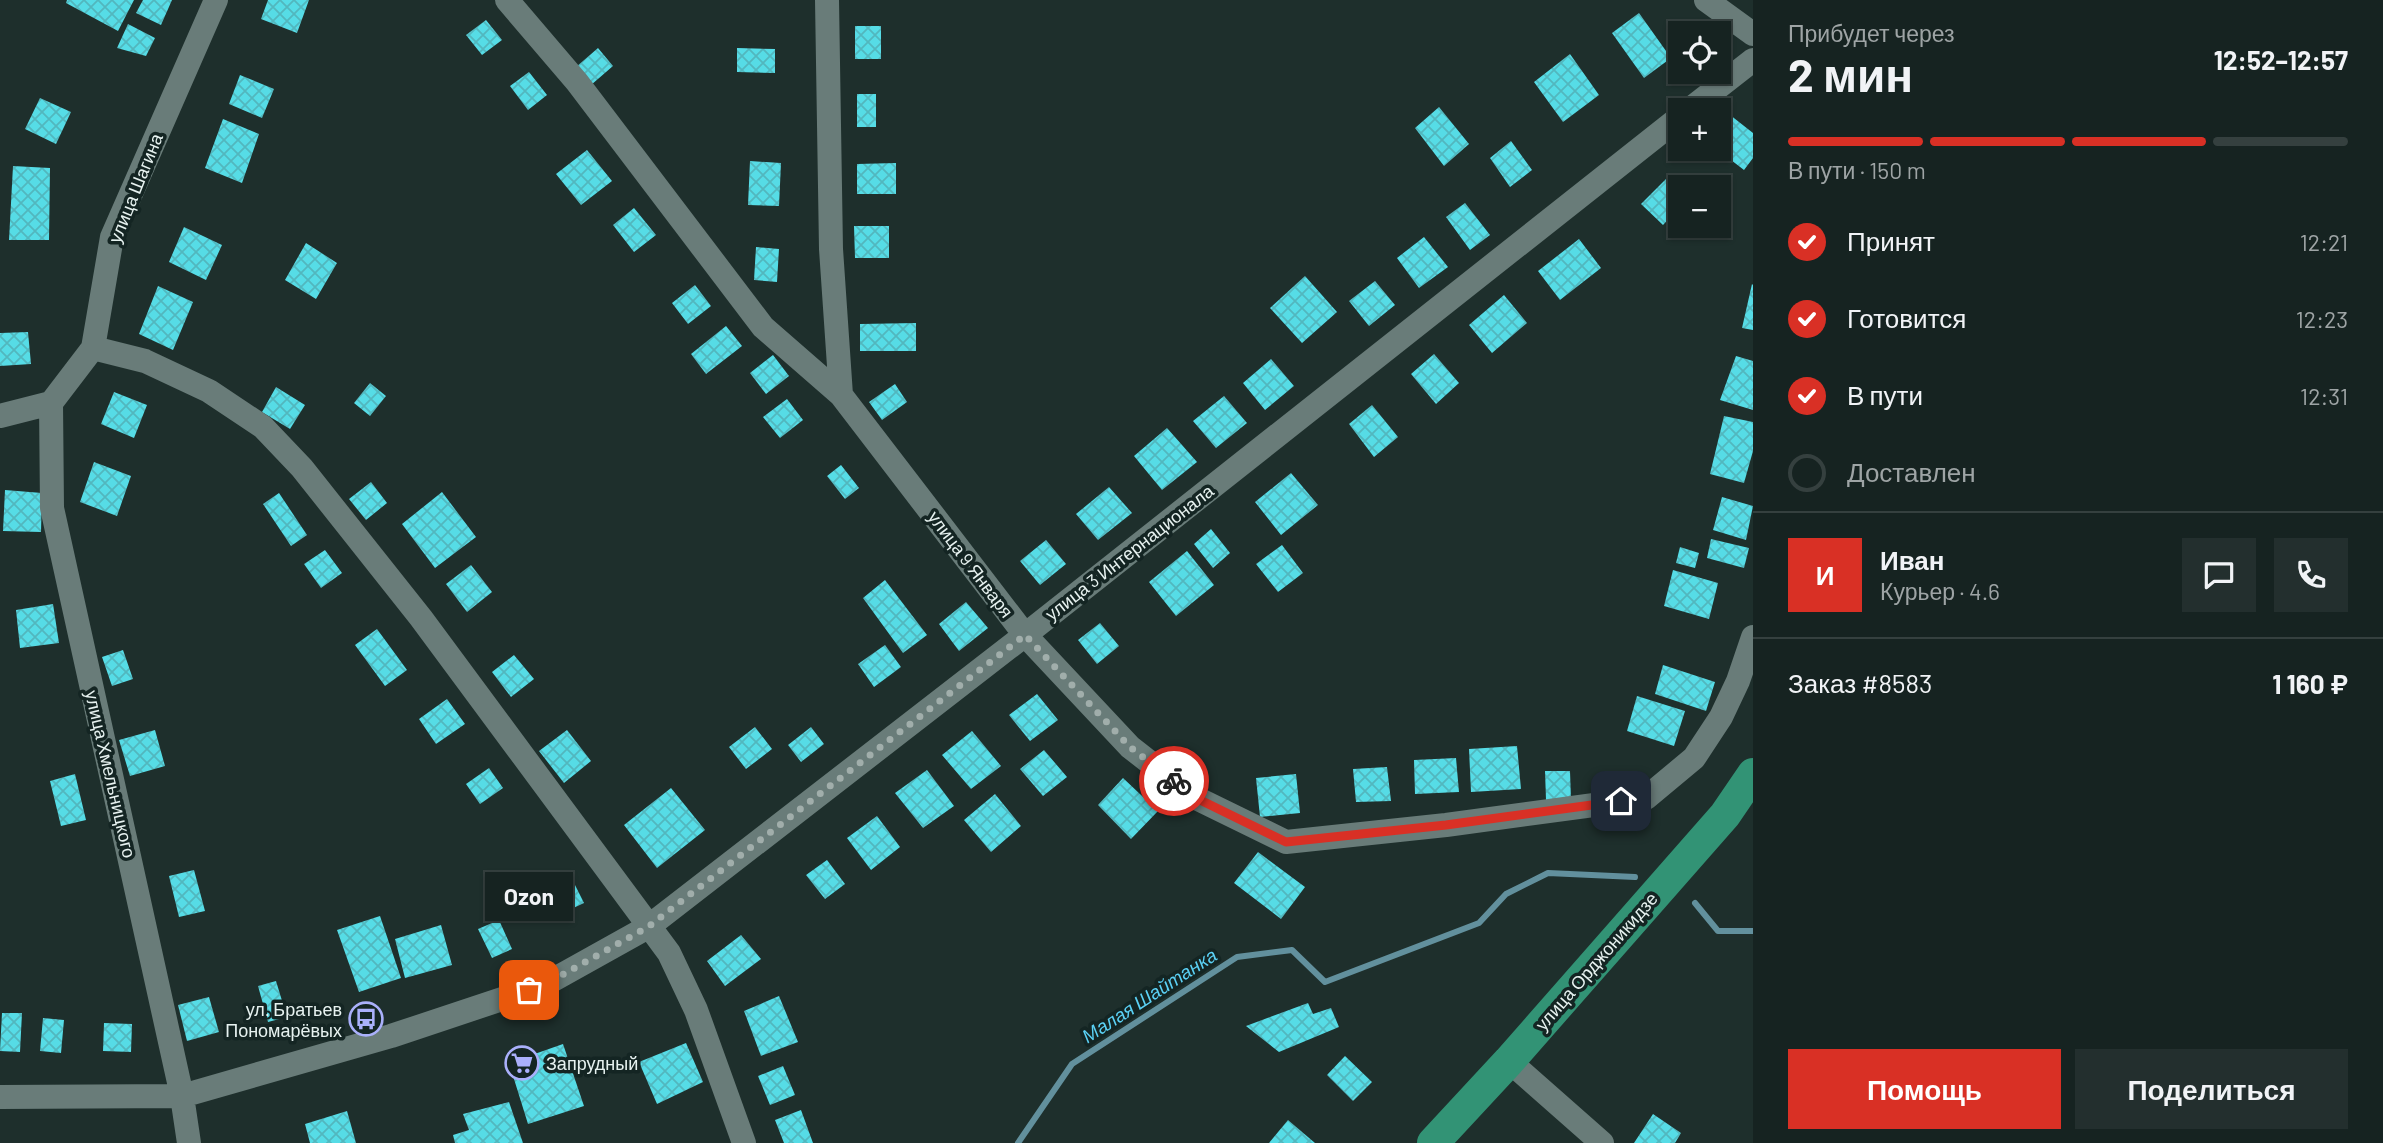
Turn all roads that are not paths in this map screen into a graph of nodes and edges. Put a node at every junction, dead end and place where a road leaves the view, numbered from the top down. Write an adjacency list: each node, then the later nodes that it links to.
1 (216, 0): 9 (street, улица Шагина)
2 (506, 0): 10 (street, улица 9 Января)
3 (827, 0): 10 (street)
4 (1706, 0): 5 (street)
5 (1753, 34)
6 (1753, 60): 7 (street)
7 (1704, 98)
8 (1668, 126): 13 (street, улица 3 Интернационала)
9 (93, 348): 11 (street, улица Шагина); 16 (street)
10 (841, 395): 13 (street, улица 9 Января)
11 (51, 404): 12 (street); 18 (street, улица Хмельницкого)
12 (0, 416)
13 (1025, 635): 14 (street, улица 9 Января); 16 (street, улица 3 Интернационала)
14 (1753, 637)
15 (1753, 774): 17 (main road, улица Орджоникидзе)
16 (648, 927): 18 (street, улица 3 Интернационала); 21 (street)
17 (1509, 1061): 22 (main road, улица Орджоникидзе); 23 (street)
18 (182, 1096): 19 (street, улица 3 Интернационала); 20 (street, улица Хмельницкого)
19 (0, 1097)
20 (188, 1143)
21 (744, 1143)
22 (1433, 1143)
23 (1602, 1143)

